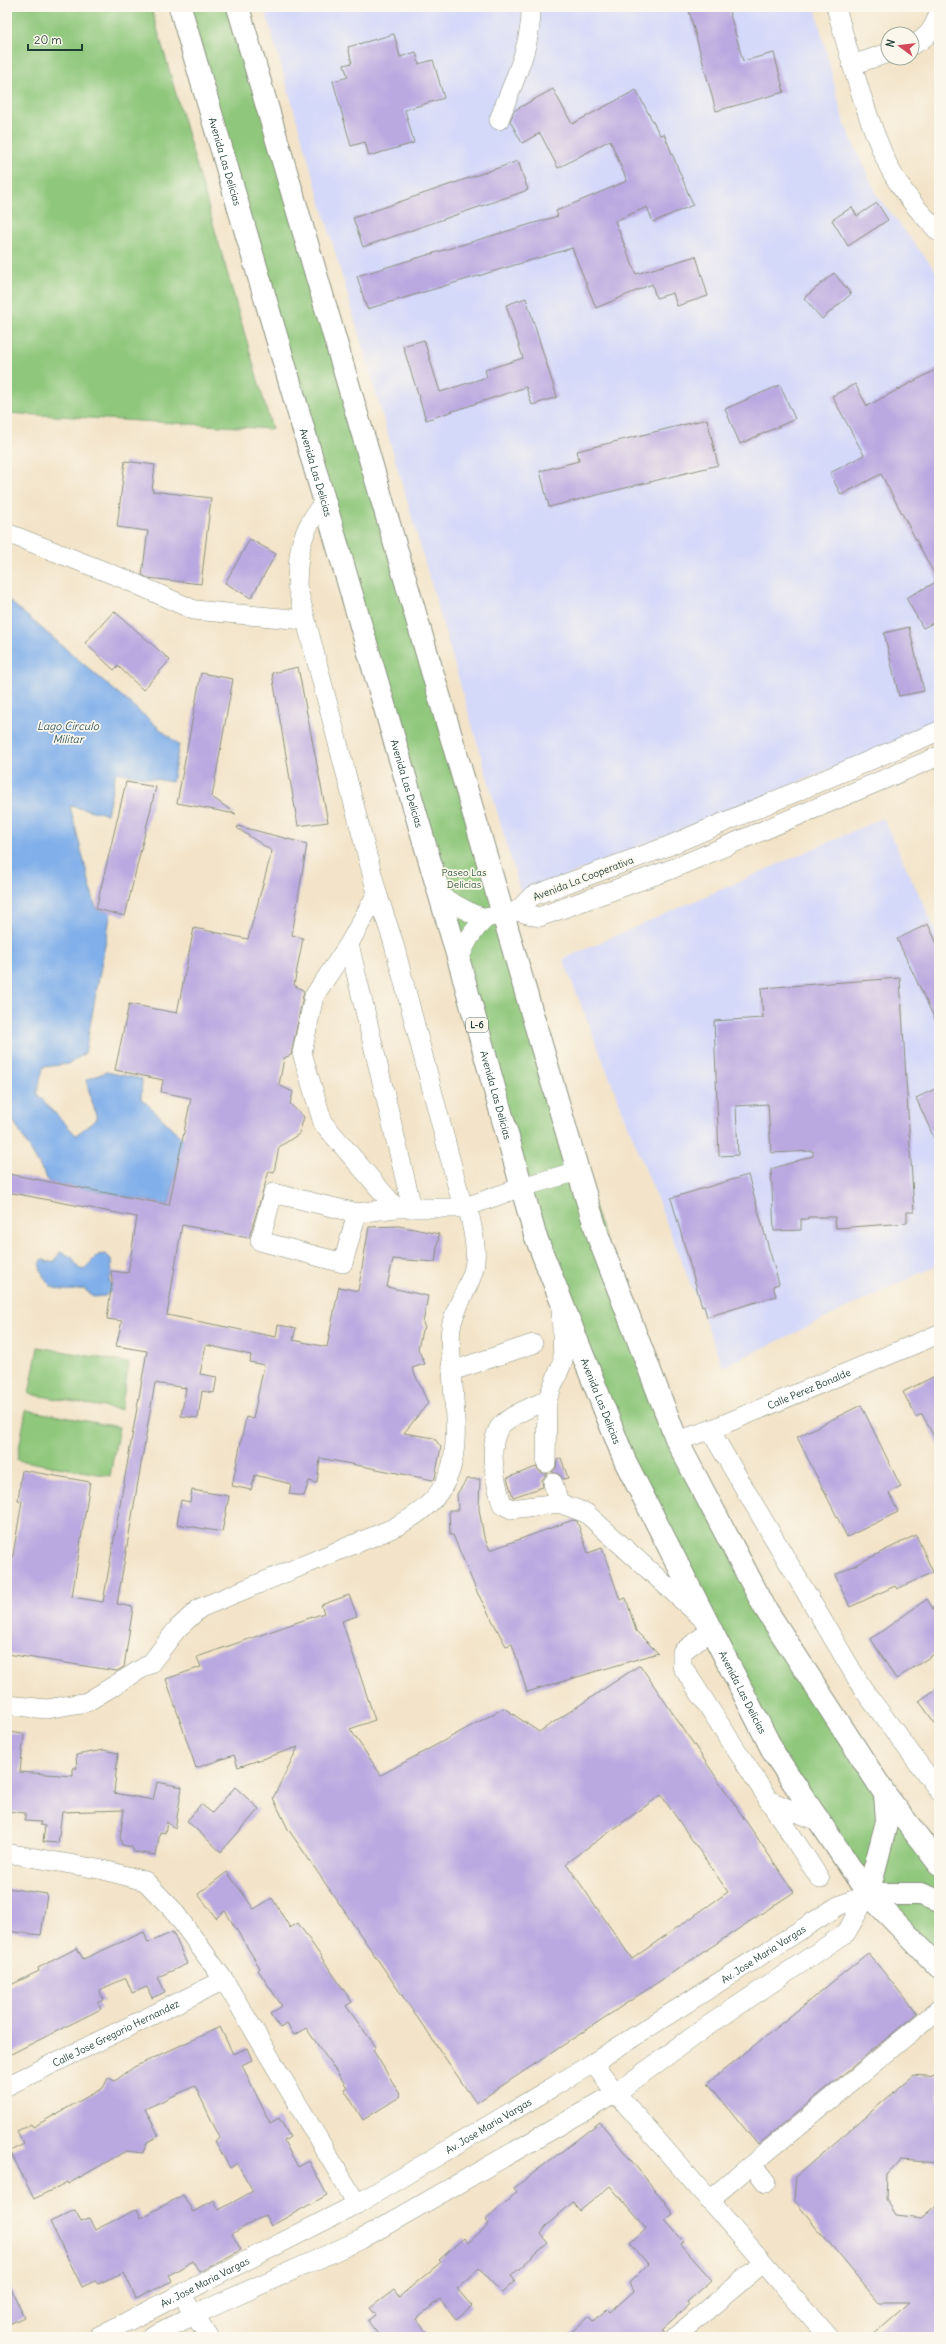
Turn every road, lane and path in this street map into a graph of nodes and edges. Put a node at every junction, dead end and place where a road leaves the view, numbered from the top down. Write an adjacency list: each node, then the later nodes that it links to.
1 (180, 7): 11 (main road, Avenida Las Delicias / L-6)
2 (238, 7): 18 (main road)
3 (531, 7): 9 (street)
4 (836, 7): 8 (street)
5 (939, 12): 6 (street)
6 (920, 40)
7 (880, 56): 8 (street)
8 (852, 65): 10 (street)
9 (498, 120)
10 (939, 232)
11 (324, 501): 13 (street); 17 (main road, Avenida Las Delicias / L-6)
12 (7, 533): 13 (street)
13 (304, 620): 16 (street)
14 (939, 731): 18 (street, Avenida La Cooperativa)
15 (939, 756): 18 (street, Avenida La Cooperativa)
16 (377, 893): 19 (street); 24 (street)
17 (440, 896): 18 (street); 20 (main road, Avenida Las Delicias / L-6)
18 (502, 914): 20 (street); 21 (main road)
19 (349, 944): 23 (street); 23 (street)
20 (459, 962): 22 (main road, Avenida Las Delicias / L-6)
21 (578, 1171): 22 (street); 32 (main road)
22 (522, 1188): 24 (street); 26 (main road, Avenida Las Delicias / L-6)
23 (404, 1208): 24 (street); 25 (street)
24 (465, 1208): 29 (street)
25 (357, 1213): 25 (street)
26 (560, 1298): 30 (street); 36 (main road, Avenida Las Delicias / L-6)
27 (939, 1334): 31 (street, Calle Perez Bonalde)
28 (534, 1344): 29 (street)
29 (452, 1371): 37 (street)
30 (547, 1400): 33 (street); 35 (street)
31 (710, 1430): 32 (street, Calle Perez Bonalde); 38 (street)
32 (677, 1441): 39 (main road)
33 (546, 1463)
34 (553, 1483): 35 (street)
35 (559, 1503): 36 (street)
36 (709, 1626): 40 (street); 41 (main road, Avenida Las Delicias / L-6)
37 (7, 1705)
38 (939, 1791)
39 (885, 1794): 43 (main road); 45 (main road)
40 (768, 1800): 41 (street); 44 (street)
41 (820, 1822): 45 (main road, Avenida Las Delicias / L-6)
42 (7, 1853): 48 (street)
43 (939, 1864)
44 (820, 1879)
45 (868, 1894): 46 (main road); 47 (main road, Avenida Las Delicias / L-6); 50 (street, Av. Jose Maria Vargas); 52 (street)
46 (939, 1901)
47 (939, 1967)
48 (224, 1980): 51 (street, Calle Jose Gregorio Hernandez); 56 (street)
49 (939, 2009): 53 (street)
50 (594, 2063): 52 (street); 56 (street, Av. Jose Maria Vargas)
51 (7, 2086)
52 (616, 2093): 55 (street); 59 (street)
53 (752, 2164): 54 (street); 55 (street)
54 (766, 2184)
55 (709, 2200): 57 (street)
56 (357, 2204): 58 (street, Av. Jose Maria Vargas)
57 (763, 2263): 63 (street); 64 (street)
58 (182, 2294): 59 (street); 60 (street, Av. Jose Maria Vargas)
59 (194, 2315): 61 (street); 62 (street)
60 (97, 2337)
61 (150, 2337)
62 (209, 2337)
63 (675, 2337)
64 (828, 2337)

